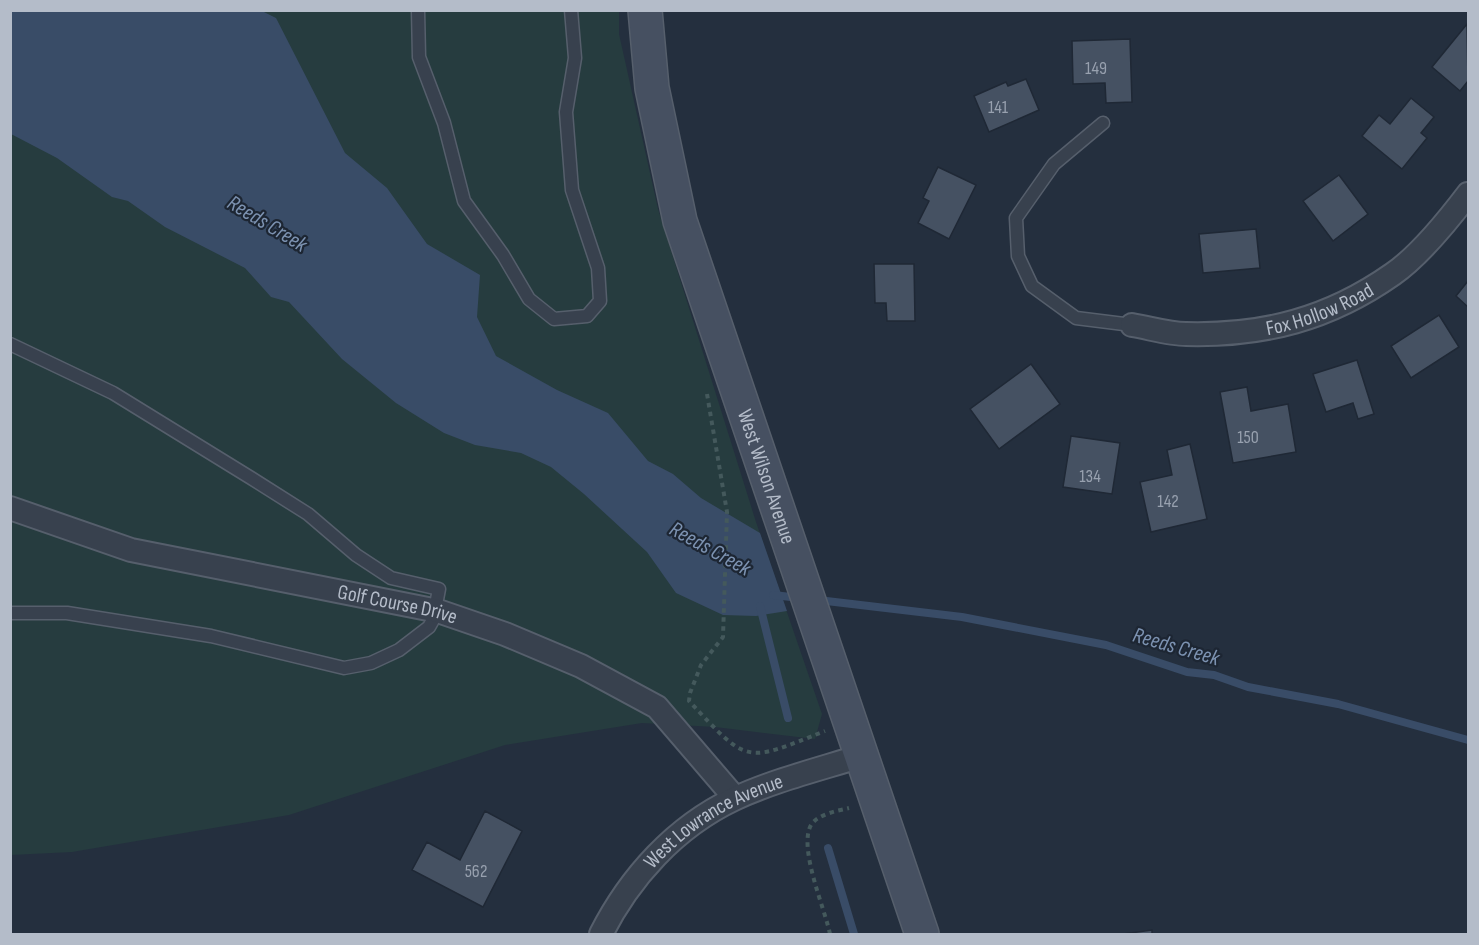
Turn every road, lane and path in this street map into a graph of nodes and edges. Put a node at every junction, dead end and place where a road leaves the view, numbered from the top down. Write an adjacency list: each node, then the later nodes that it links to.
1 (418, 10): 2 (lane)
2 (571, 10)
3 (645, 10): 13 (street, West Wilson Avenue)
4 (1103, 123): 6 (lane)
5 (1468, 194): 6 (street, Fox Hollow Road)
6 (1132, 325)
7 (10, 344): 10 (lane)
8 (723, 491): 12 (path)
9 (10, 508): 10 (street, Golf Course Drive)
10 (436, 611): 11 (lane); 14 (street, Golf Course Drive)
11 (10, 613)
12 (828, 738)
13 (861, 756): 14 (street, West Lowrance Avenue); 18 (street, West Wilson Avenue)
14 (735, 798): 16 (street, West Lowrance Avenue)
15 (848, 800): 17 (path)
16 (601, 934)
17 (830, 934)
18 (922, 934)

